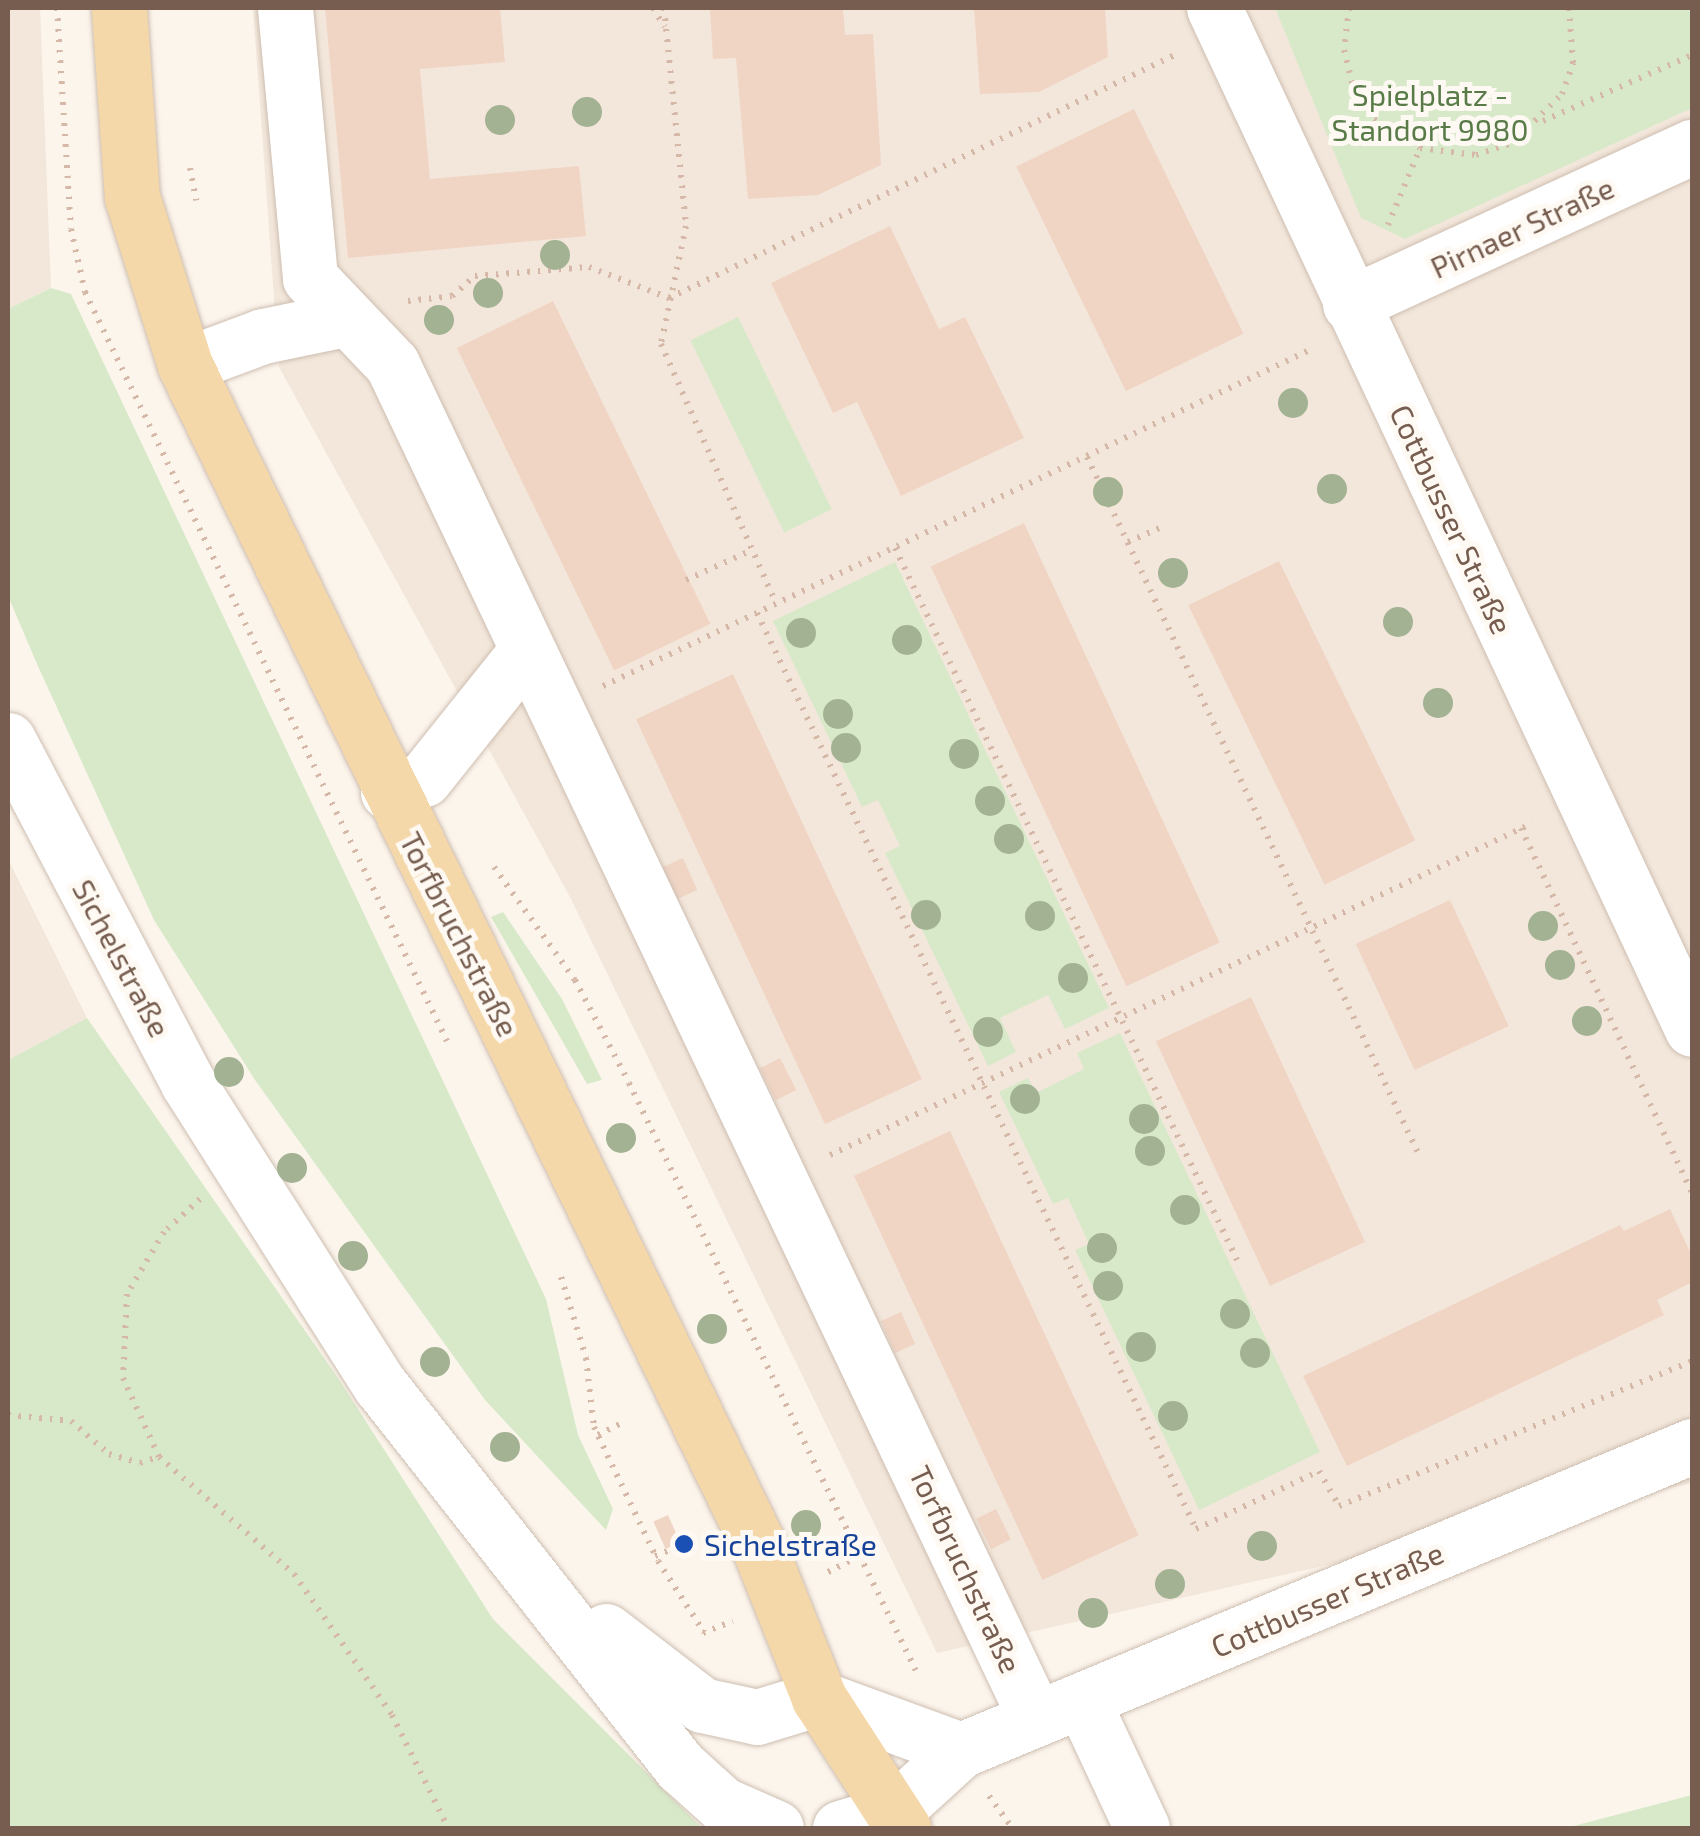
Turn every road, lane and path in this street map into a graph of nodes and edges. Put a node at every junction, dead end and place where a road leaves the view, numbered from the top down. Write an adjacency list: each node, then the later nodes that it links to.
1 (119, 8): 17 (main road, Torfbruchstraße)
2 (285, 8): 16 (street, Torfbruchstraße)
3 (652, 8): 8 (path)
4 (664, 8): 8 (path)
5 (1349, 8): 10 (path)
6 (1569, 8): 10 (path)
7 (1218, 20): 14 (path); 15 (street, Cottbusser Straße)
8 (666, 28): 14 (path)
9 (1692, 55): 10 (path)
10 (1542, 121)
11 (1692, 147): 15 (street, Pirnaer Straße)
12 (188, 159): 13 (path)
13 (199, 210)
14 (669, 298): 16 (path); 22 (path)
15 (1355, 315): 18 (path); 30 (street, Cottbusser Straße)
16 (345, 319): 17 (street); 26 (street, Torfbruchstraße)
17 (185, 365): 29 (main road, Torfbruchstraße)
18 (1087, 457): 20 (path); 21 (path)
19 (1159, 528): 20 (path)
20 (1128, 542): 33 (path)
21 (896, 548): 24 (path); 34 (path)
22 (752, 550): 23 (path); 24 (path)
23 (686, 580)
24 (776, 604): 25 (path)
25 (757, 613): 27 (path); 36 (path)
26 (527, 650): 27 (street, Torfbruchstraße); 29 (street)
27 (554, 709): 39 (street, Torfbruchstraße)
28 (8, 740): 38 (street, Sichelstraße)
29 (388, 792): 56 (main road, Torfbruchstraße)
30 (1585, 800): 31 (path); 35 (street, Cottbusser Straße)
31 (1521, 828): 33 (path); 40 (path)
32 (485, 853): 50 (path, Torfbruchstraße)
33 (1311, 927): 34 (path); 37 (path)
34 (1122, 1016): 36 (path); 41 (path)
35 (1692, 1029)
36 (979, 1084): 39 (path); 42 (path)
37 (1420, 1157)
38 (238, 1165): 47 (path); 51 (street, Sichelstraße)
39 (780, 1179): 57 (street, Torfbruchstraße)
40 (1692, 1194)
41 (1237, 1260)
42 (1692, 1361)
43 (8, 1415): 47 (path)
44 (625, 1421): 45 (path)
45 (598, 1435)
46 (1692, 1446): 57 (street, Cottbusser Straße)
47 (159, 1458): 61 (path)
48 (684, 1544): 49 (path)
49 (655, 1556)
50 (855, 1558): 52 (path); 55 (path, Torfbruchstraße)
51 (522, 1562): 56 (street, Sichelstraße); 62 (street, Sichelstraße)
52 (819, 1578)
53 (740, 1618): 54 (path)
54 (704, 1633)
55 (928, 1693)
56 (820, 1698): 58 (street); 60 (main road, Torfbruchstraße)
57 (1059, 1710): 58 (street, Cottbusser Straße); 65 (street, Torfbruchstraße)
58 (961, 1750): 60 (street, Cottbusser Straße)
59 (994, 1804): 64 (path)
60 (898, 1820): 63 (street)
61 (448, 1828)
62 (776, 1828)
63 (840, 1828)
64 (1012, 1828)
65 (1142, 1828)

